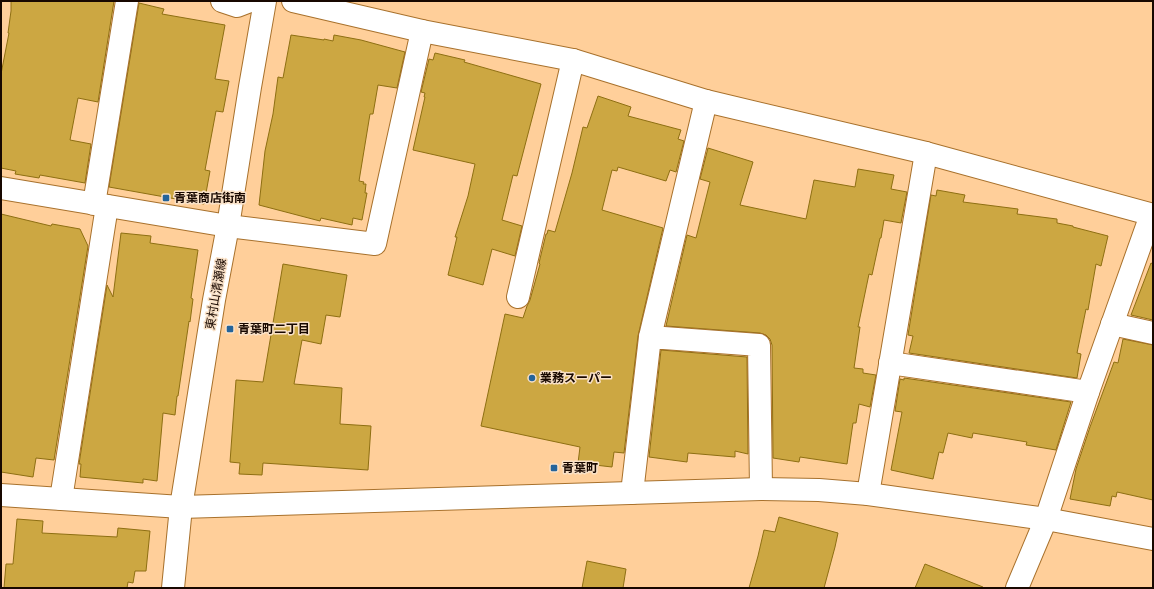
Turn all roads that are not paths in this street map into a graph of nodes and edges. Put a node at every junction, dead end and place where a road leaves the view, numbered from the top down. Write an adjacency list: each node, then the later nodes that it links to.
1 (127, 1): 11 (street)
2 (222, 1): 3 (street)
3 (250, 1)
4 (265, 1): 13 (street, 東村山清瀬線)
5 (293, 1): 6 (street)
6 (422, 31): 7 (street); 13 (street)
7 (573, 60): 8 (street); 14 (street)
8 (706, 101): 9 (street); 17 (street)
9 (926, 153): 12 (street); 18 (street)
10 (1, 188): 11 (street)
11 (100, 205): 13 (street); 24 (street)
12 (1152, 215): 15 (street)
13 (228, 226): 25 (street, 東村山清瀬線)
14 (518, 297)
15 (1112, 324): 16 (street); 19 (street)
16 (1153, 333)
17 (650, 337): 20 (street); 21 (street)
18 (890, 363): 19 (street); 23 (street)
19 (1088, 392): 26 (street)
20 (761, 489): 21 (street); 23 (street)
21 (632, 493): 25 (street)
22 (1, 494): 24 (street)
23 (868, 494): 26 (street)
24 (61, 499): 25 (street)
25 (181, 507): 28 (street, 東村山清瀬線)
26 (1046, 519): 27 (street); 29 (street)
27 (1153, 539)
28 (173, 588)
29 (1017, 588)

